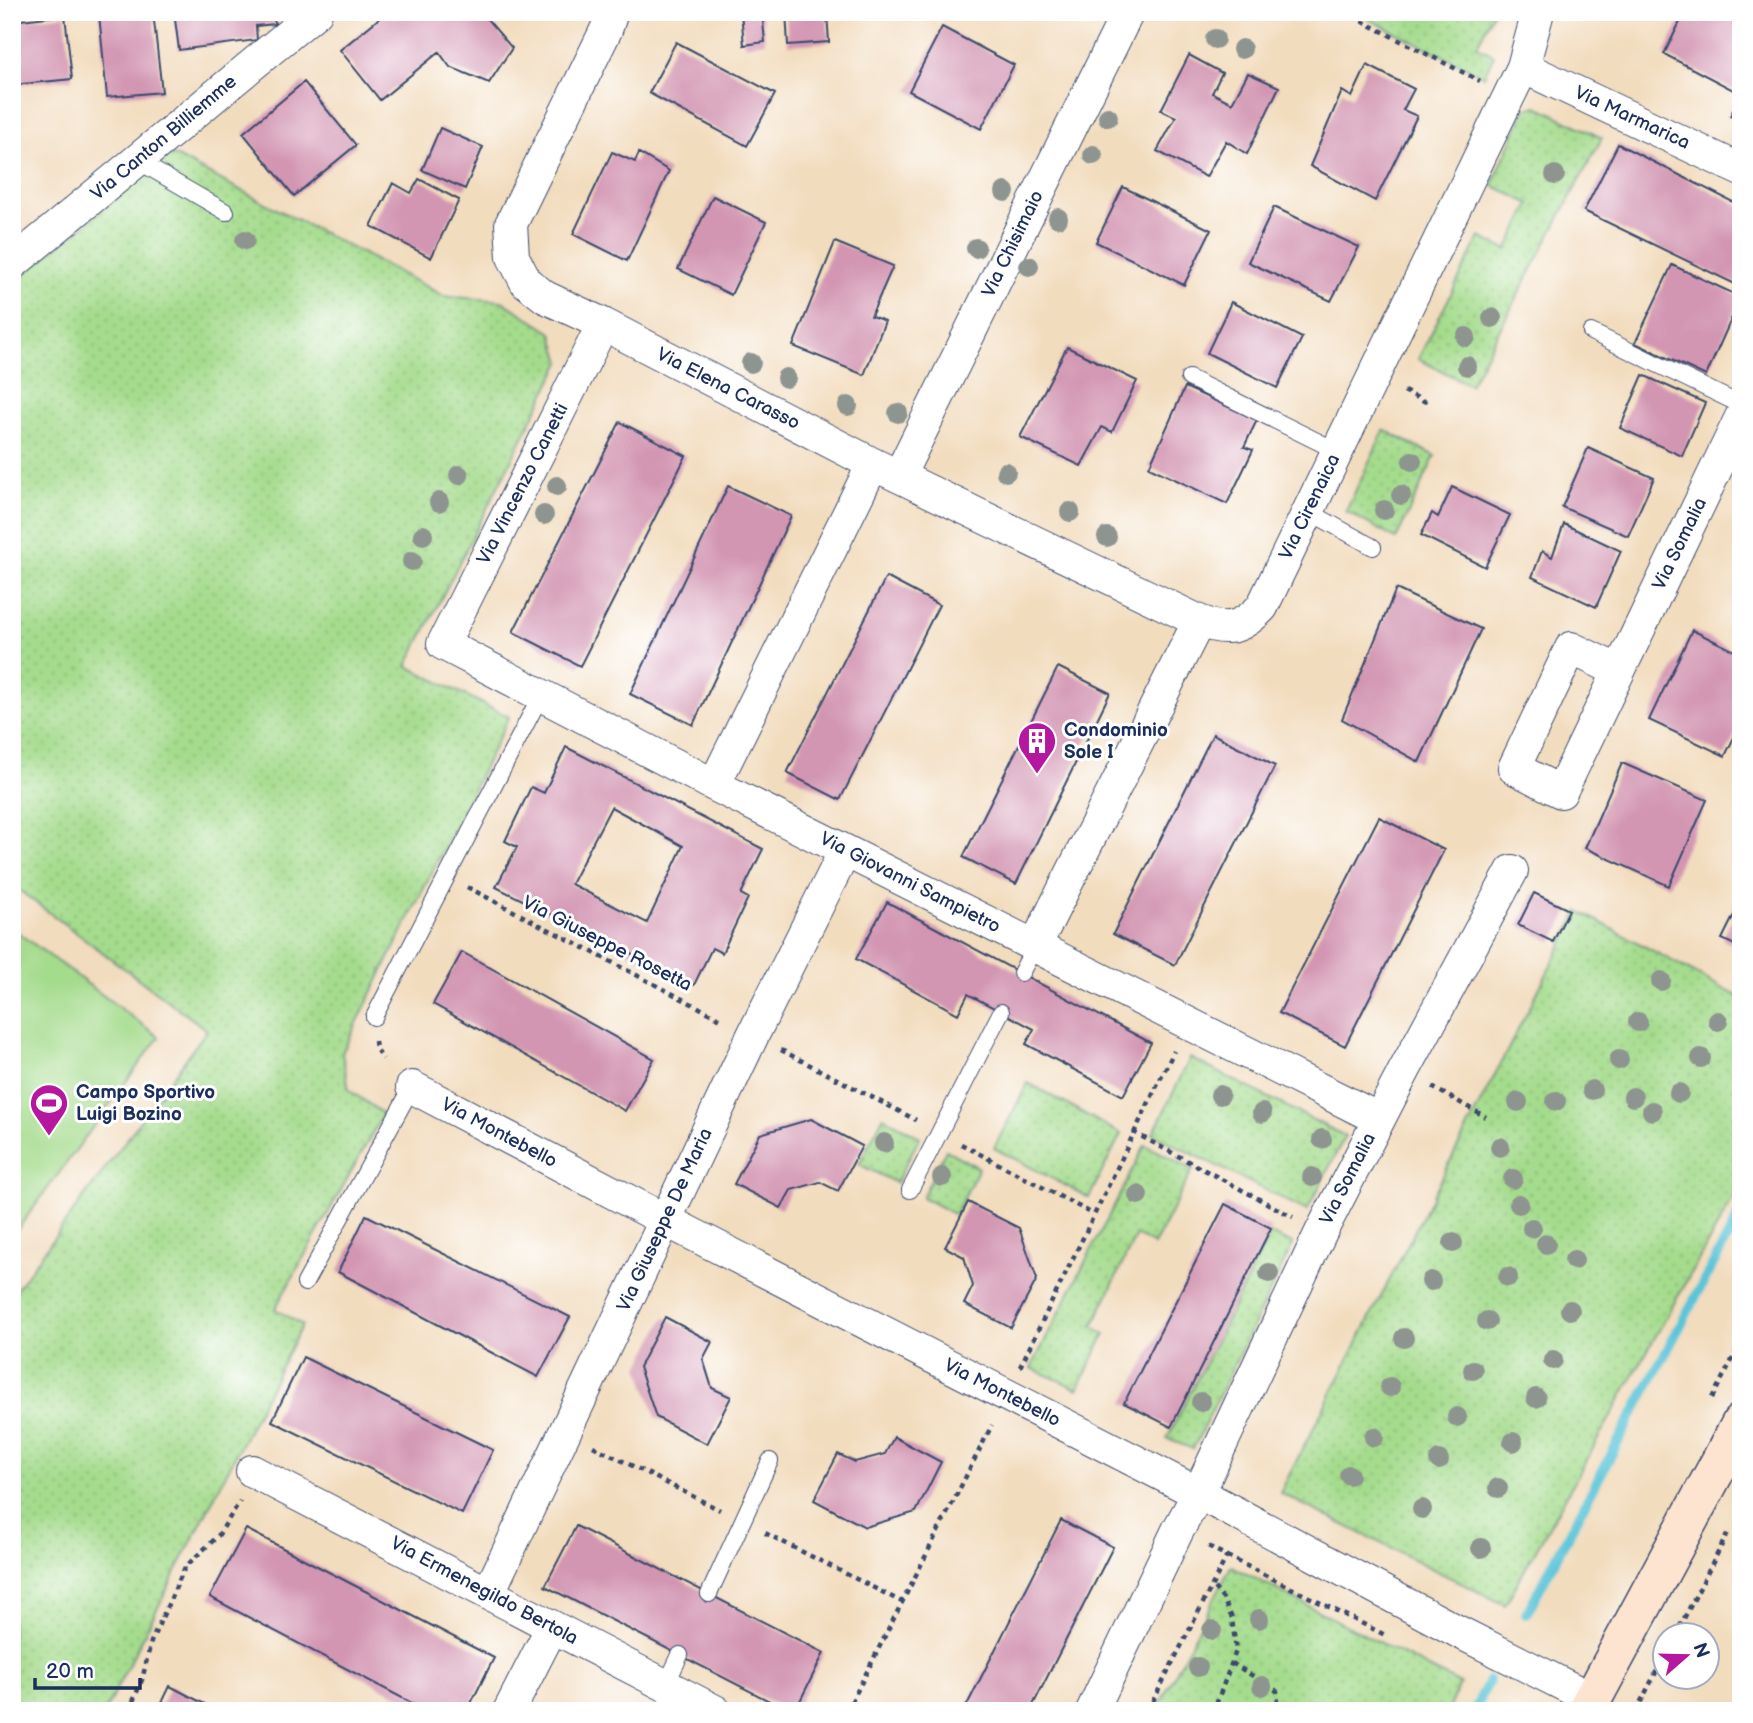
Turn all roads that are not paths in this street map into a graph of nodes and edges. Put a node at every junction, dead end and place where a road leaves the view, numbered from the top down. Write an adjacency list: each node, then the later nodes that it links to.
1 (316, 12): 6 (street, Via Canton Billiemme)
2 (612, 12): 10 (street, Via Elena Carasso)
3 (1128, 12): 16 (street, Via Chisimaio)
4 (1538, 12): 5 (street, Via Cirenaica)
5 (1523, 67): 7 (street, Via Marmarica); 15 (street, Via Cirenaica)
6 (138, 161): 8 (lane); 9 (street, Via Canton Billiemme)
7 (1741, 170)
8 (226, 212)
9 (12, 264)
10 (603, 324): 16 (street, Via Elena Carasso); 20 (street, Via Vincenzo Canetti)
11 (1591, 332): 13 (lane)
12 (1189, 378): 15 (lane)
13 (1741, 405)
14 (1741, 416): 21 (street, Via Somalia)
15 (1337, 451): 17 (street, Via Cirenaica)
16 (886, 470): 19 (street, Via Elena Carasso); 23 (street, Via Chisimaio)
17 (1308, 511): 18 (lane); 19 (street, Via Cirenaica)
18 (1373, 547)
19 (1199, 621): 26 (street)
20 (443, 644): 22 (street, Via Giovanni Sampietro)
21 (1619, 671): 21 (street, Via Somalia)
22 (541, 695): 23 (street, Via Giovanni Sampietro); 28 (lane)
23 (714, 785): 24 (street, Via Giovanni Sampietro)
24 (845, 851): 26 (street, Via Giovanni Sampietro); 32 (street, Via Giuseppe De Maria)
25 (1512, 871): 30 (street, Via Somalia)
26 (1028, 960): 30 (street, Via Giovanni Sampietro)
27 (1001, 1012): 31 (lane)
28 (374, 1017)
29 (412, 1087): 32 (street, Via Montebello); 33 (lane)
30 (1379, 1119): 37 (street, Via Somalia)
31 (910, 1190)
32 (665, 1220): 37 (street, Via Montebello); 38 (street, Via Giuseppe De Maria)
33 (306, 1283)
34 (1741, 1423): 43 (main road)
35 (770, 1461): 39 (lane)
36 (252, 1471): 38 (street, Via Ermenegildo Bertola)
37 (1198, 1493): 43 (street, Via Montebello); 46 (street, Via Somalia)
38 (489, 1592): 40 (street, Via Ermenegildo Bertola)
39 (709, 1594)
40 (552, 1627): 42 (street, Via Ermenegildo Bertola); 44 (street)
41 (680, 1655): 42 (lane)
42 (666, 1685): 45 (street, Via Ermenegildo Bertola)
43 (1589, 1705)
44 (509, 1711)
45 (715, 1711)
46 (1092, 1711)

